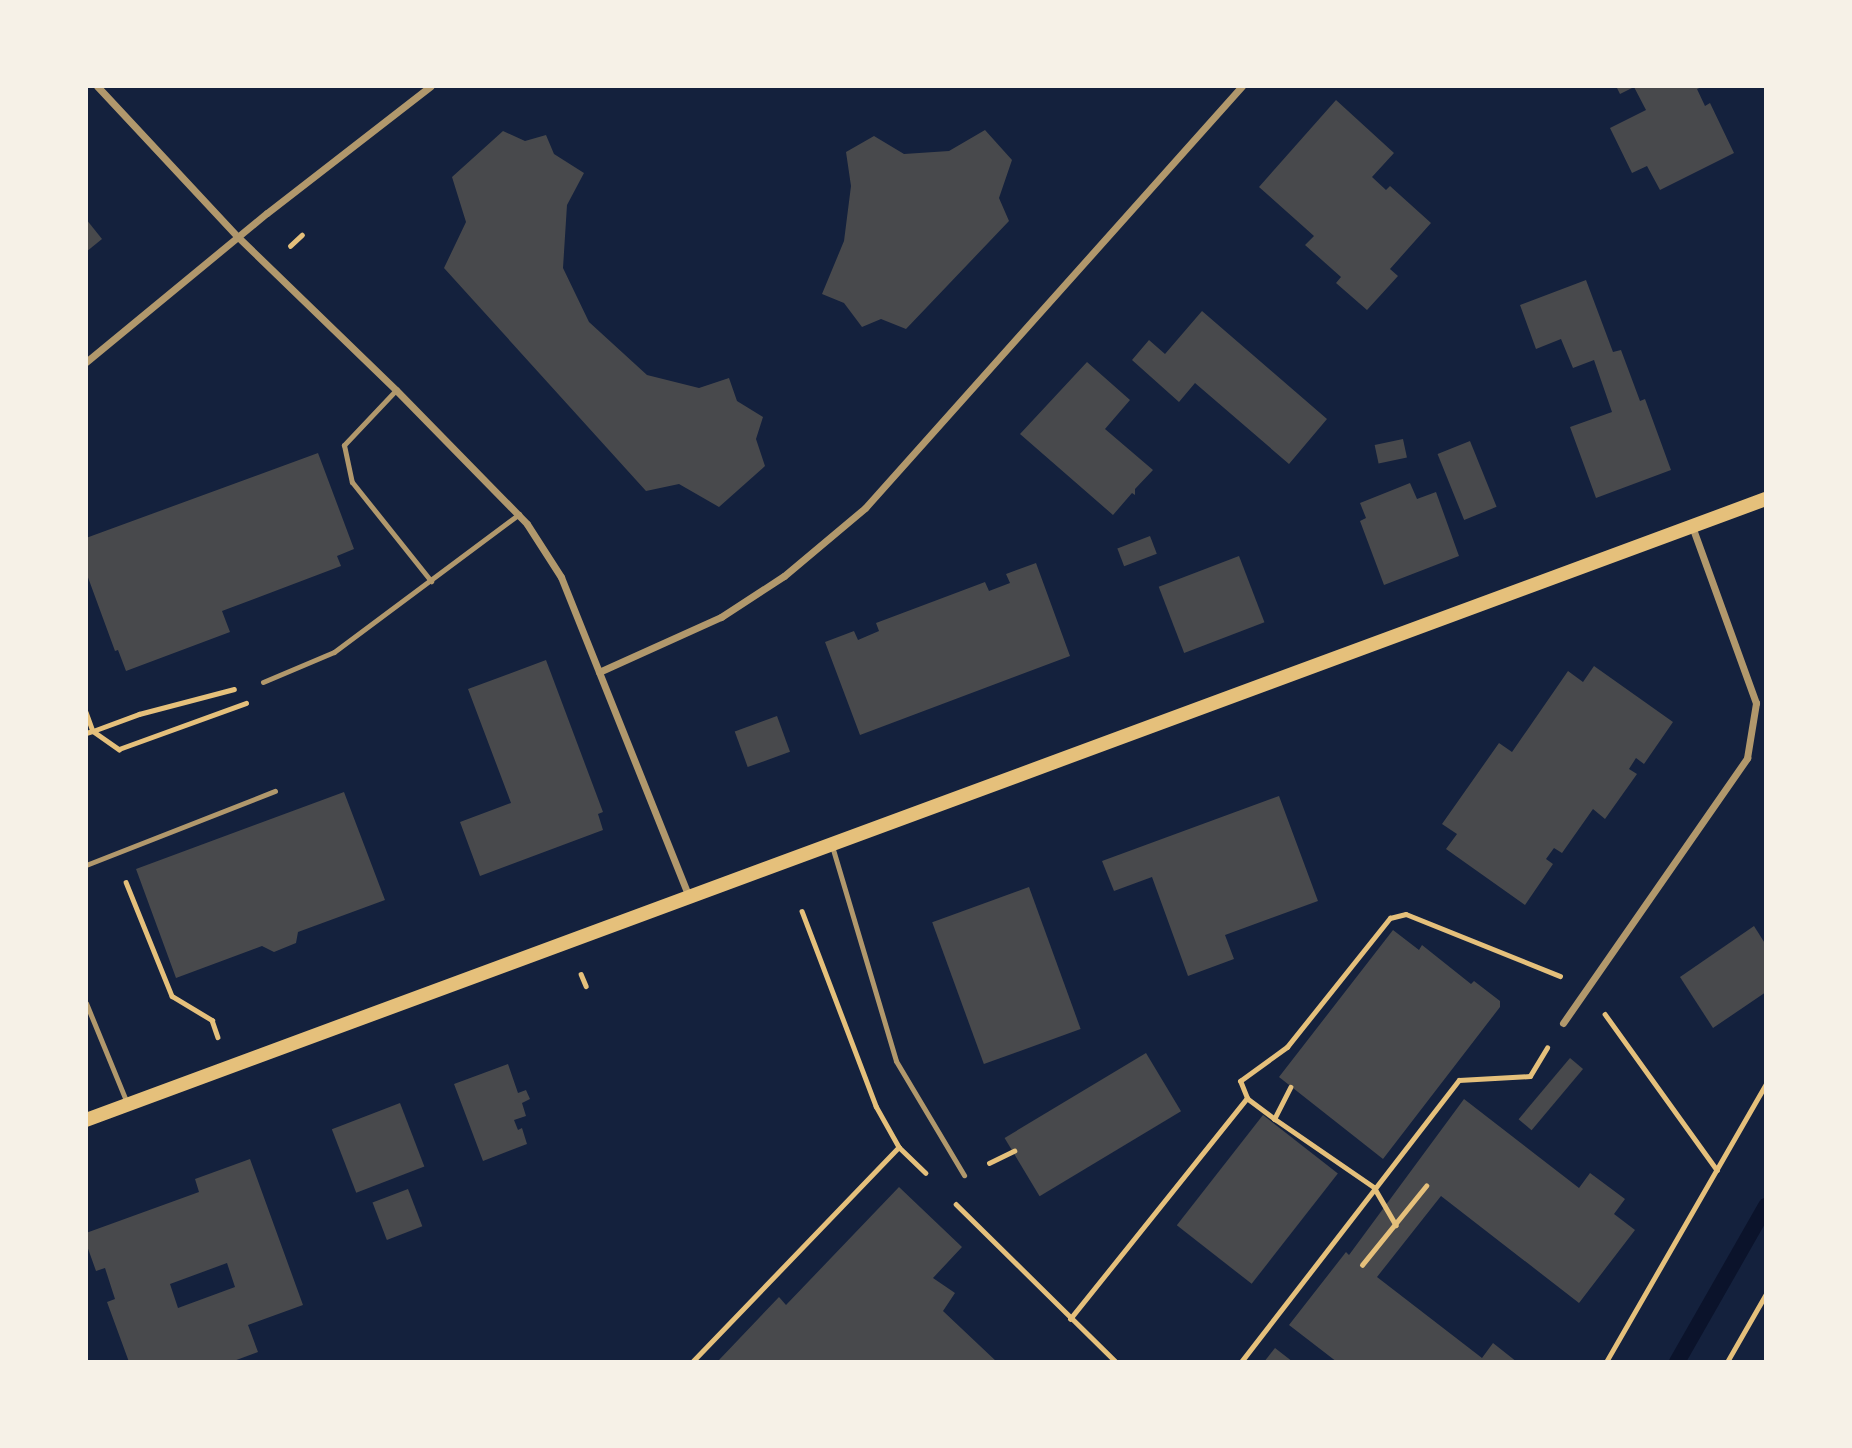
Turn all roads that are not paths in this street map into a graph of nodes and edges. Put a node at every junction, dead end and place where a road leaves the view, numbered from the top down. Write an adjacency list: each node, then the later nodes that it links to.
1 (97, 86): 4 (street)
2 (431, 86): 4 (street)
3 (1242, 86): 11 (street)
4 (238, 237): 5 (street); 6 (street)
5 (86, 362)
6 (396, 390): 8 (street); 10 (lane)
7 (1766, 499): 9 (main road)
8 (519, 514): 10 (lane); 11 (street)
9 (1692, 526): 14 (main road); 18 (street)
10 (431, 581): 12 (lane)
11 (599, 672): 16 (street)
12 (263, 682)
13 (275, 791): 15 (lane)
14 (831, 844): 16 (main road); 21 (lane)
15 (86, 865)
16 (688, 895): 19 (main road)
17 (86, 1003): 19 (lane)
18 (1563, 1023)
19 (129, 1105): 20 (main road)
20 (86, 1120)
21 (964, 1175)

